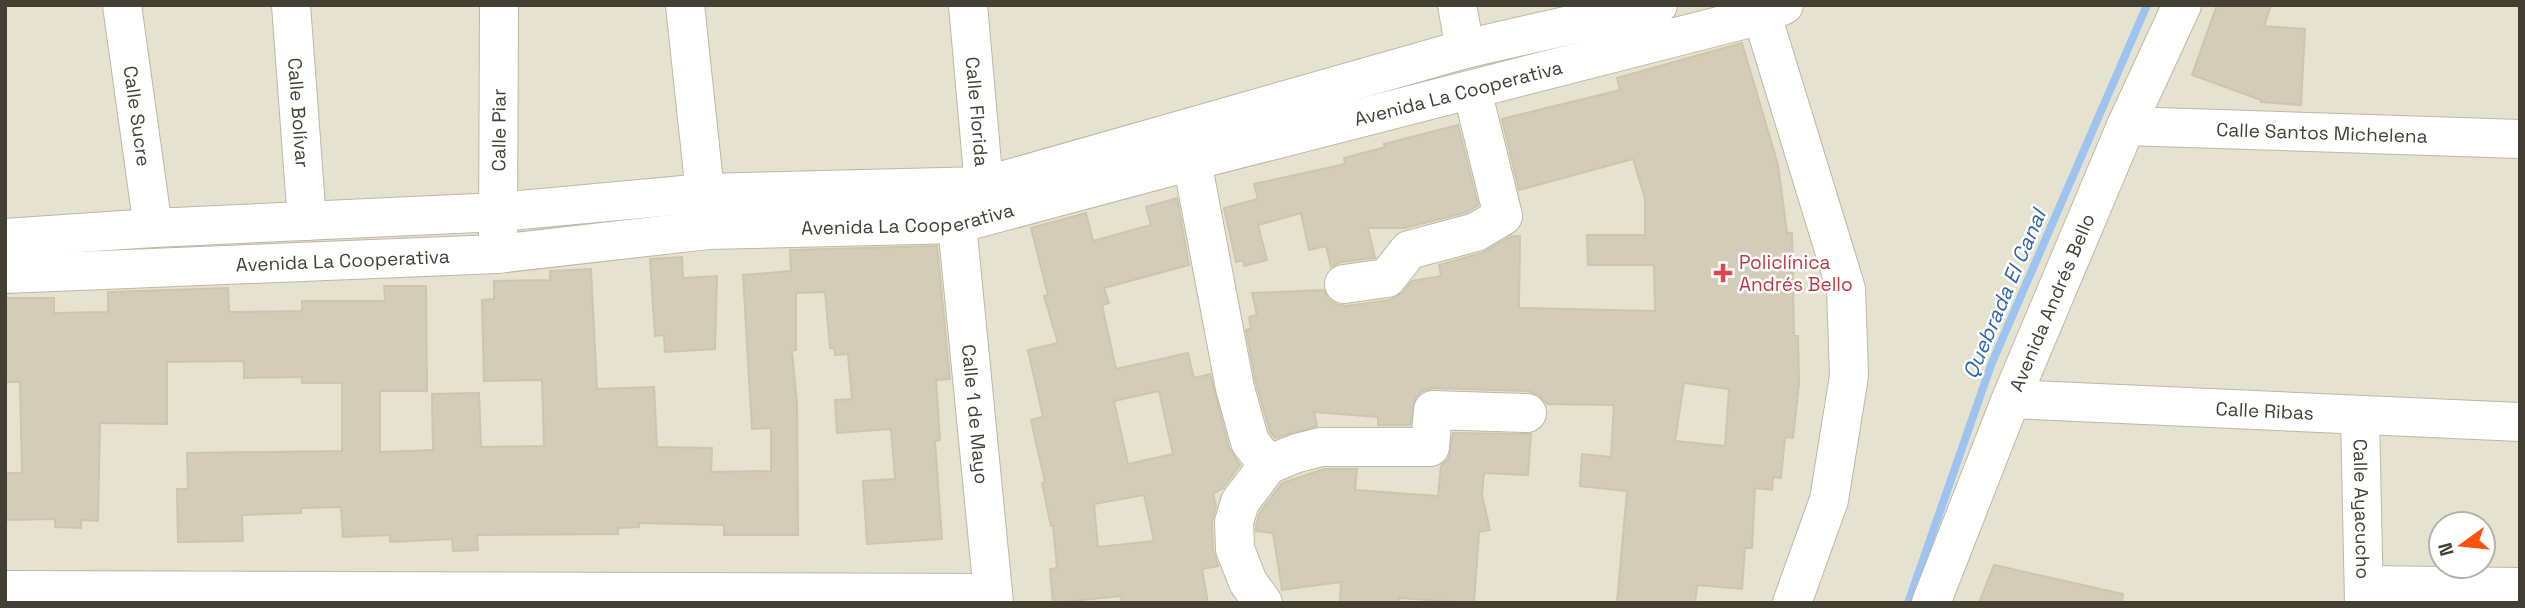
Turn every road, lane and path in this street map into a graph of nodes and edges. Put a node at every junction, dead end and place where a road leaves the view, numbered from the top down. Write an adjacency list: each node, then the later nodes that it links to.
1 (122, 5): 19 (street, Calle Sucre)
2 (291, 5): 18 (street, Calle Bolívar)
3 (499, 5): 17 (street, Calle Piar)
4 (685, 5): 15 (street)
5 (968, 5): 16 (street, Calle Florida)
6 (1457, 5): 10 (street)
7 (1658, 5): 10 (street, Avenida La Cooperativa)
8 (2182, 5): 12 (street, Avenida Andrés Bello)
9 (1764, 8): 11 (street, Avenida La Cooperativa); 34 (street)
10 (1465, 49): 16 (street, Avenida La Cooperativa)
11 (1472, 90): 14 (street, Avenida La Cooperativa); 23 (street)
12 (2126, 126): 13 (street, Calle Santos Michelena); 24 (street, Avenida Andrés Bello)
13 (2520, 139)
14 (1192, 161): 16 (street, Avenida La Cooperativa); 28 (street)
15 (705, 193): 16 (street, Avenida La Cooperativa); 17 (street, Avenida La Cooperativa)
16 (977, 209): 21 (street, Avenida La Cooperativa); 32 (street, Calle 1 de Mayo)
17 (499, 212): 18 (street, Avenida La Cooperativa); 21 (street, Calle Piar)
18 (307, 221): 19 (street, Avenida La Cooperativa)
19 (153, 228): 20 (street, Avenida La Cooperativa)
20 (5, 238)
21 (497, 254): 22 (street, Avenida La Cooperativa)
22 (5, 274)
23 (1344, 284)
24 (2011, 399): 26 (street, Calle Ribas); 35 (street, Avenida Andrés Bello)
25 (1527, 413): 28 (street)
26 (2360, 416): 27 (street, Calle Ribas); 31 (street, Calle Ayacucho)
27 (2520, 422)
28 (1268, 465): 33 (street)
29 (2520, 587): 31 (street)
30 (5, 590): 32 (street)
31 (2364, 594)
32 (994, 598)
33 (1263, 603)
34 (1792, 603)
35 (1931, 603)

